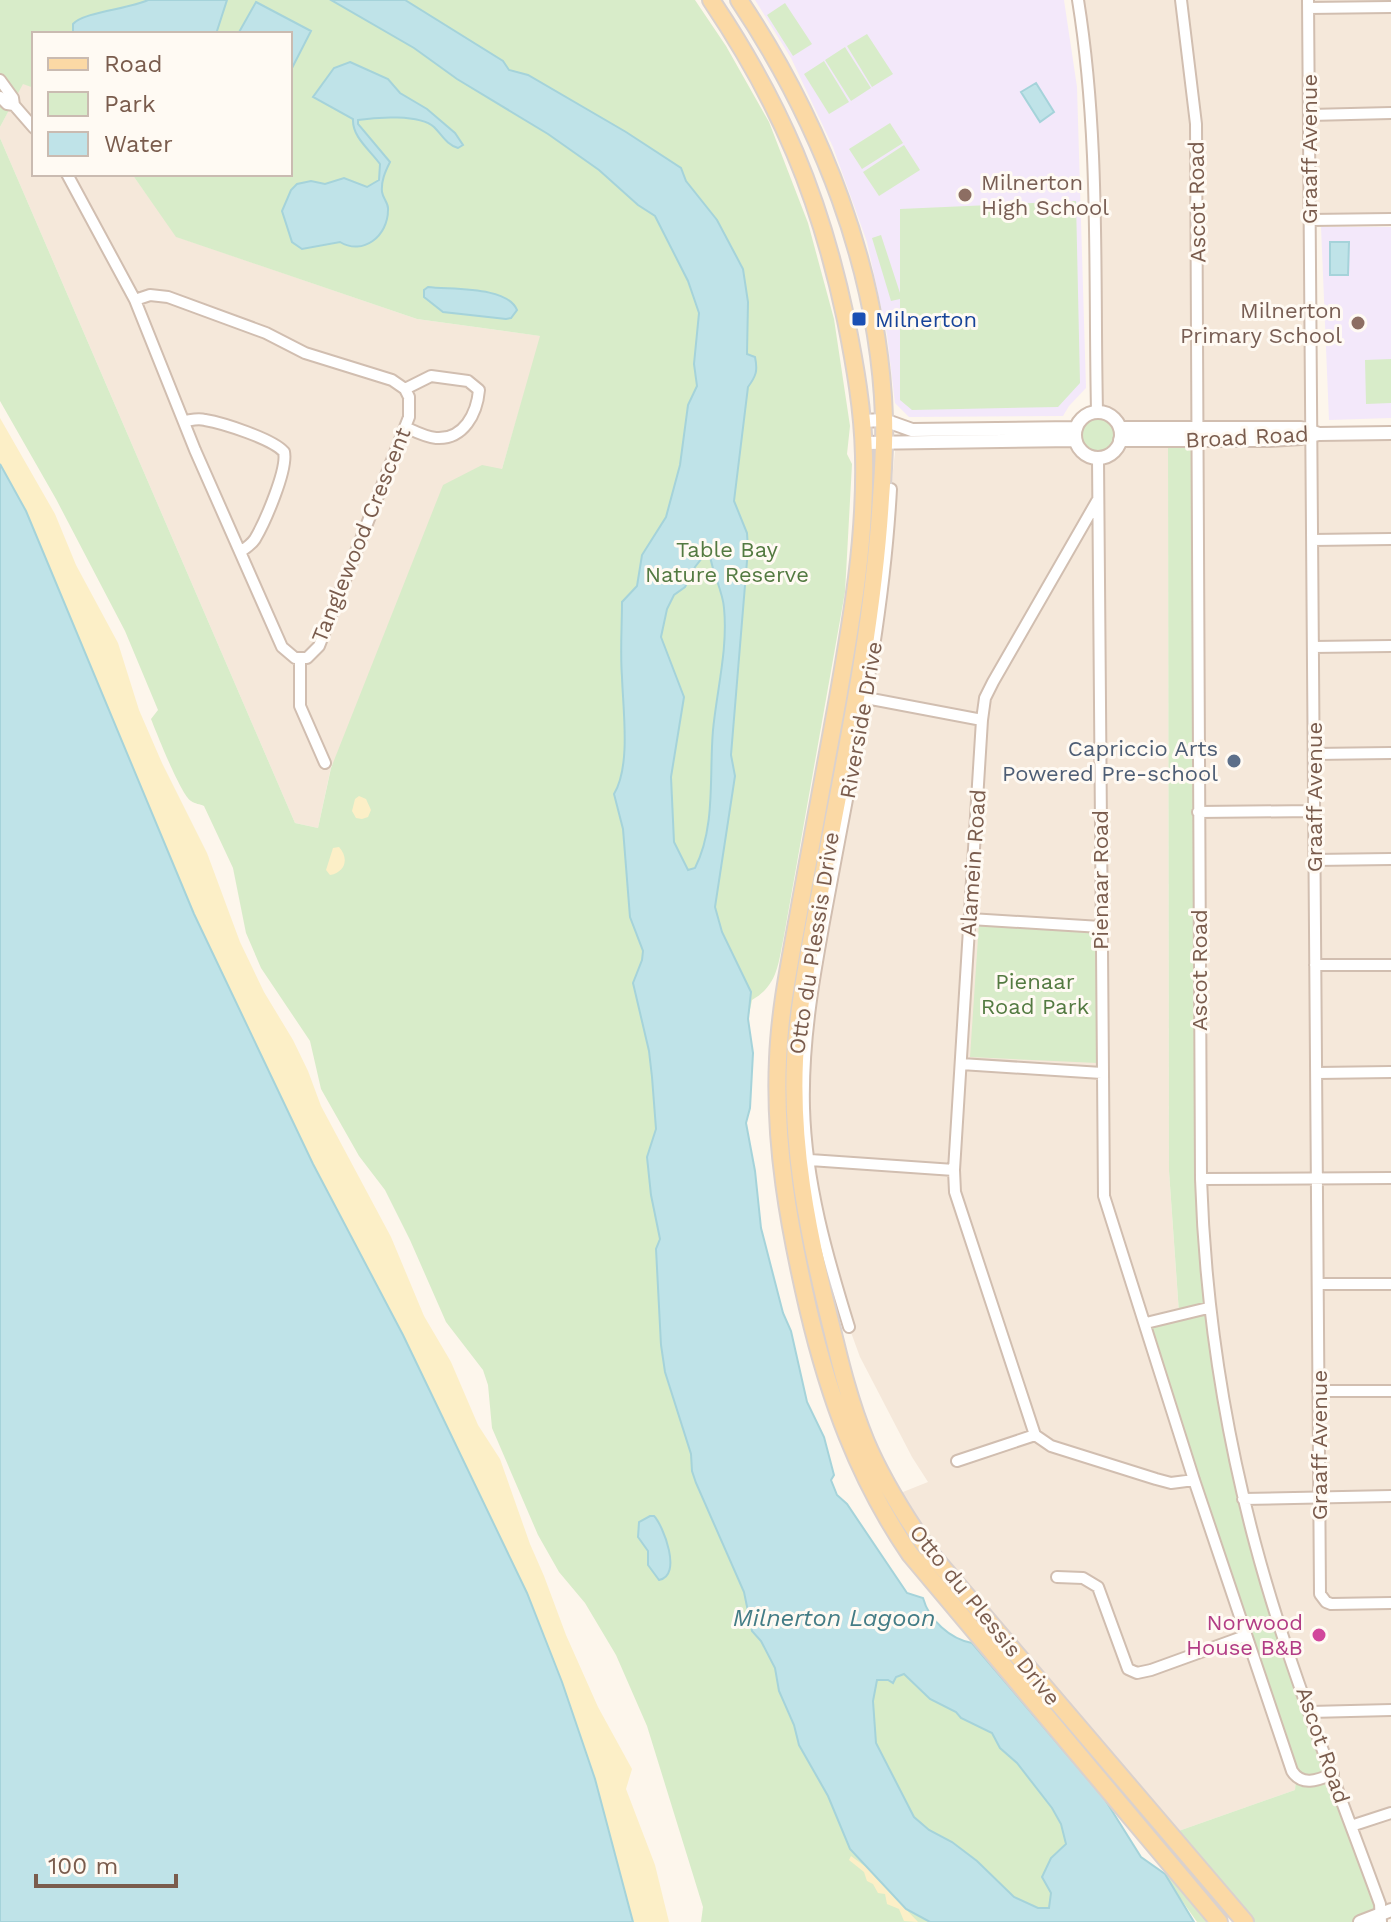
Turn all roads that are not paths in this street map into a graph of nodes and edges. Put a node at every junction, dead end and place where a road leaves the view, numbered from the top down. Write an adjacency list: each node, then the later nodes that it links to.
1 (711, 0): 21 (main road, Otto du Plessis Drive)
2 (739, 0): 19 (main road, Otto du Plessis Drive)
3 (1078, 0): 18 (street)
4 (1181, 0): 26 (street, Ascot Road)
5 (1308, 4): 6 (street); 11 (street, Graaff Avenue)
6 (1391, 7)
7 (0, 80): 9 (street)
8 (0, 97): 9 (street)
9 (14, 105): 12 (street)
10 (1391, 113): 11 (street)
11 (1310, 115): 15 (street, Graaff Avenue)
12 (32, 126)
13 (68, 176): 16 (street, Tanglewood Crescent)
14 (1391, 219): 15 (street)
15 (1310, 220): 27 (street, Graaff Avenue)
16 (135, 300): 17 (street); 20 (street, Tanglewood Crescent)
17 (405, 389): 22 (street, Tanglewood Crescent); 22 (street)
18 (1097, 411): 24 (street); 25 (street)
19 (884, 420): 21 (street); 28 (street); 30 (main road, Otto du Plessis Drive)
20 (185, 421): 38 (street, Tanglewood Crescent); 38 (street)
21 (862, 421): 29 (main road, Otto du Plessis Drive)
22 (405, 427): 41 (street, Tanglewood Crescent)
23 (1391, 433): 27 (street, Broad Road)
24 (1075, 434): 28 (street); 31 (street)
25 (1120, 434): 26 (street, Broad Road); 31 (street)
26 (1197, 434): 27 (street, Broad Road); 48 (street, Ascot Road)
27 (1314, 434): 36 (street, Graaff Avenue)
28 (959, 436): 30 (street)
29 (864, 443): 30 (street); 86 (main road, Otto du Plessis Drive)
30 (884, 443): 87 (main road, Otto du Plessis Drive)
31 (1098, 458): 33 (street, Pienaar Road)
32 (891, 489): 42 (street, Riverside Drive)
33 (1098, 499): 34 (street, Alamein Road); 37 (street, Pienaar Road)
34 (1075, 539): 37 (street); 43 (street, Alamein Road)
35 (1391, 539): 36 (street)
36 (1312, 540): 40 (street, Graaff Avenue)
37 (1098, 549): 52 (street, Pienaar Road)
38 (240, 552): 41 (street, Tanglewood Crescent)
39 (1391, 646): 40 (street)
40 (1313, 647): 45 (street, Graaff Avenue)
41 (300, 659): 46 (street)
42 (866, 698): 43 (street); 59 (street, Riverside Drive)
43 (982, 720): 51 (street, Alamein Road)
44 (1391, 753): 45 (street)
45 (1314, 754): 47 (street, Graaff Avenue)
46 (325, 763)
47 (1314, 811): 48 (street); 50 (street, Graaff Avenue)
48 (1198, 812): 62 (street, Ascot Road)
49 (1391, 859): 50 (street)
50 (1314, 860): 53 (street, Graaff Avenue)
51 (970, 919): 52 (street); 55 (street, Alamein Road)
52 (1101, 927): 57 (street, Pienaar Road)
53 (1315, 965): 54 (street); 58 (street, Graaff Avenue)
54 (1391, 965)
55 (961, 1064): 57 (street); 60 (street, Alamein Road)
56 (1391, 1072): 58 (street)
57 (1102, 1073): 67 (street, Pienaar Road)
58 (1317, 1073): 63 (street, Graaff Avenue)
59 (810, 1160): 60 (street); 68 (street, Riverside Drive)
60 (954, 1170): 71 (street, Alamein Road)
61 (1391, 1178): 63 (street)
62 (1201, 1179): 63 (street); 66 (street, Ascot Road)
63 (1317, 1179): 64 (street, Graaff Avenue)
64 (1318, 1284): 65 (street); 69 (street, Graaff Avenue)
65 (1391, 1284)
66 (1208, 1308): 67 (street); 76 (street, Ascot Road)
67 (1146, 1323): 73 (street, Pienaar Road)
68 (849, 1327)
69 (1318, 1391): 70 (street); 75 (street, Graaff Avenue)
70 (1391, 1391)
71 (1035, 1435): 72 (street); 73 (street)
72 (957, 1461)
73 (1194, 1480): 79 (street, Pienaar Road)
74 (1391, 1496): 75 (street)
75 (1319, 1497): 76 (street); 78 (street, Graaff Avenue)
76 (1243, 1499): 81 (street, Ascot Road)
77 (1057, 1577): 79 (street)
78 (1391, 1603)
79 (1245, 1636): 82 (street, Pienaar Road)
80 (1391, 1710): 81 (street)
81 (1310, 1712): 82 (street, Ascot Road)
82 (1333, 1774): 84 (street, Ascot Road)
83 (1391, 1813): 84 (street)
84 (1351, 1826): 85 (street, Ascot Road)
85 (1387, 1918): 88 (street)
86 (1219, 1922)
87 (1245, 1922)
88 (1360, 1922)

